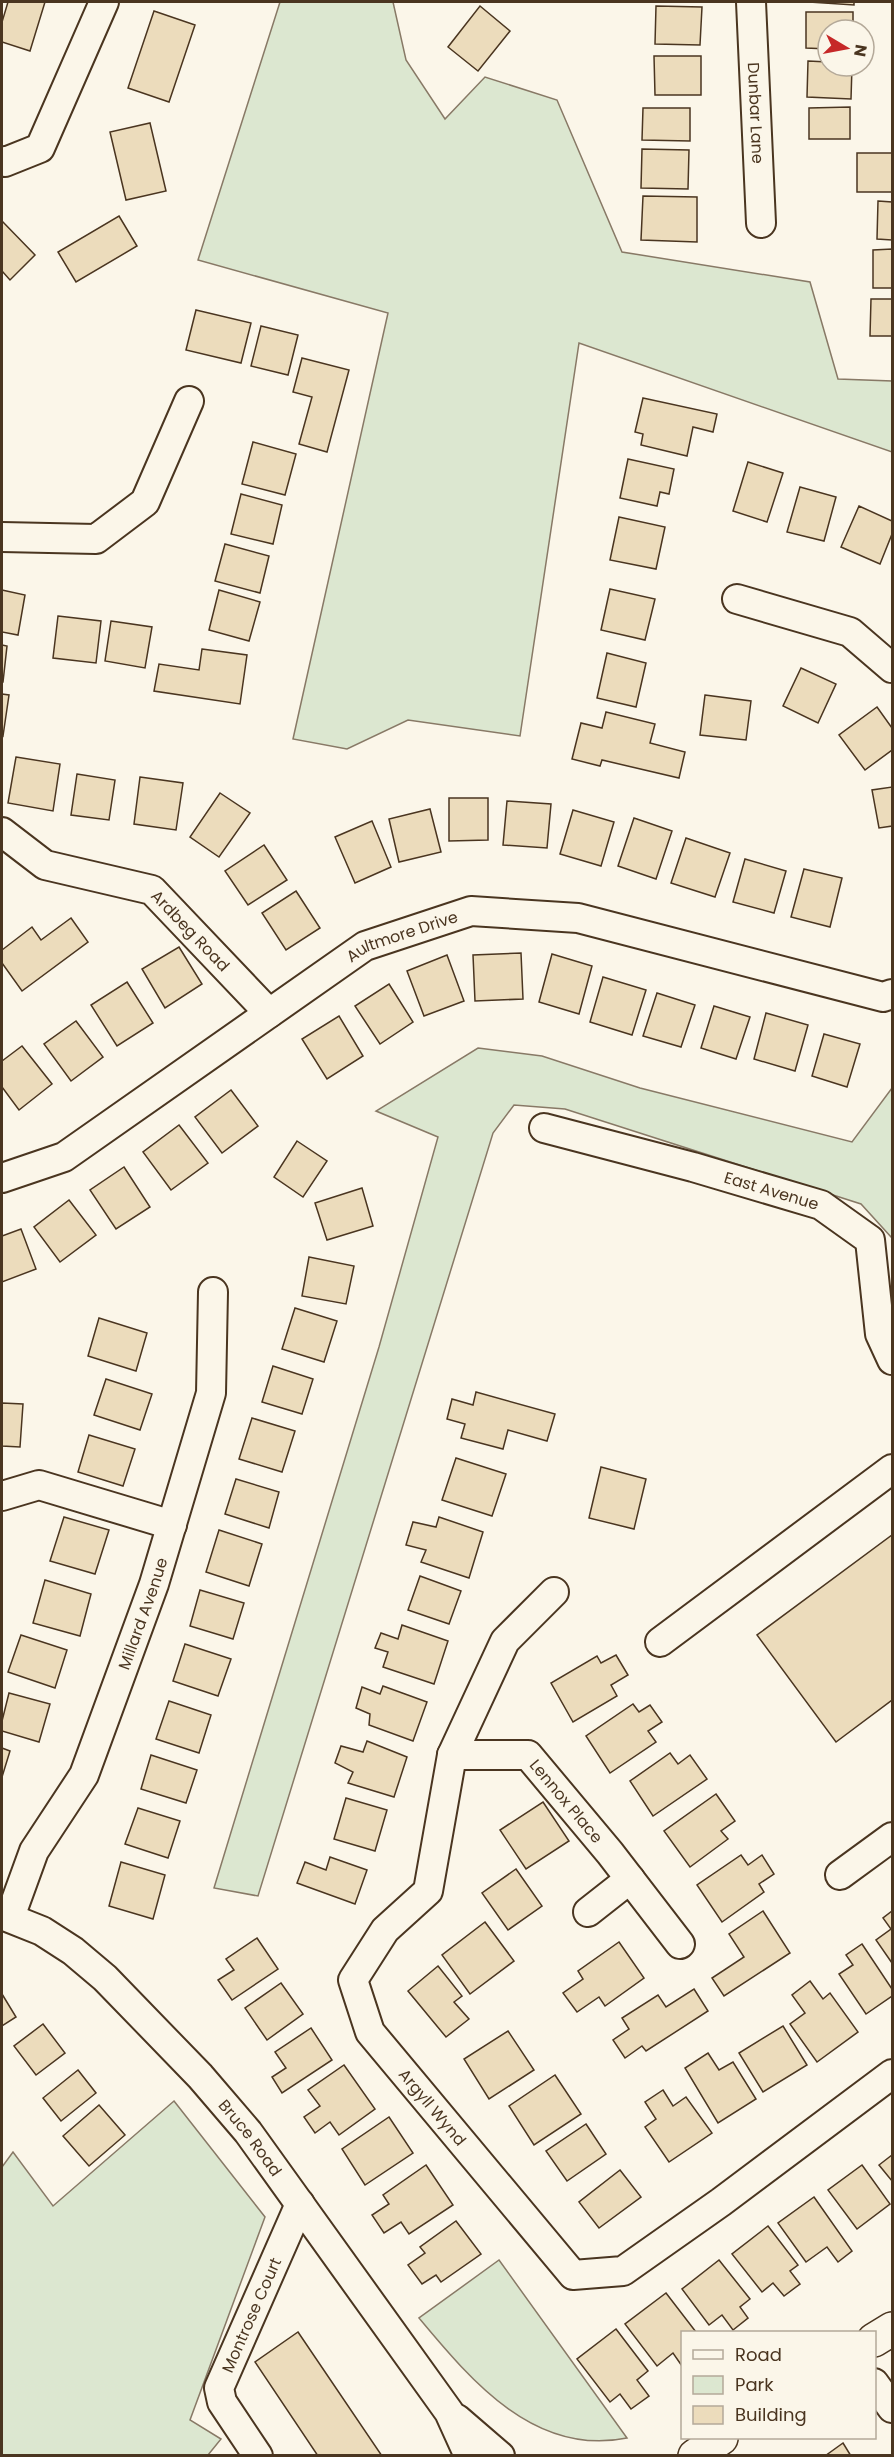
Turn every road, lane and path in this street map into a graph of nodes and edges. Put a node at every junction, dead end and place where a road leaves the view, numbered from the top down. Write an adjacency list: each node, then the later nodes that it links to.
1 (104, 2): 3 (street)
2 (751, 2): 4 (street, Dunbar Lane)
3 (2, 161)
4 (761, 223)
5 (189, 401): 6 (street)
6 (2, 537)
7 (737, 599): 8 (street)
8 (892, 668)
9 (2, 832): 11 (street, Ardbeg Road)
10 (892, 994): 11 (street, Aultmore Drive)
11 (269, 1013): 13 (street, Aultmore Drive)
12 (544, 1128): 15 (street, East Avenue)
13 (2, 1178)
14 (213, 1292): 18 (street, Millard Avenue)
15 (892, 1360)
16 (892, 1469): 20 (street)
17 (2, 1496): 18 (street)
18 (172, 1525): 26 (street, Millard Avenue)
19 (554, 1593): 21 (street, Argyll Wynd)
20 (660, 1642)
21 (452, 1755): 24 (street, Lennox Place); 28 (street, Argyll Wynd)
22 (892, 1837): 23 (street)
23 (840, 1875)
24 (630, 1879): 25 (street); 27 (street, Lennox Place)
25 (588, 1912)
26 (6, 1916): 29 (street, Bruce Road)
27 (680, 1944)
28 (892, 2074)
29 (300, 2204): 34 (street, Bruce Road); 35 (street, Montrose Court)
30 (892, 2328): 31 (main road)
31 (876, 2339)
32 (876, 2386): 33 (street)
33 (892, 2408)
34 (449, 2412): 36 (street, Bruce Road); 37 (street, Bruce Road)
35 (258, 2456)
36 (469, 2456)
37 (500, 2456)

